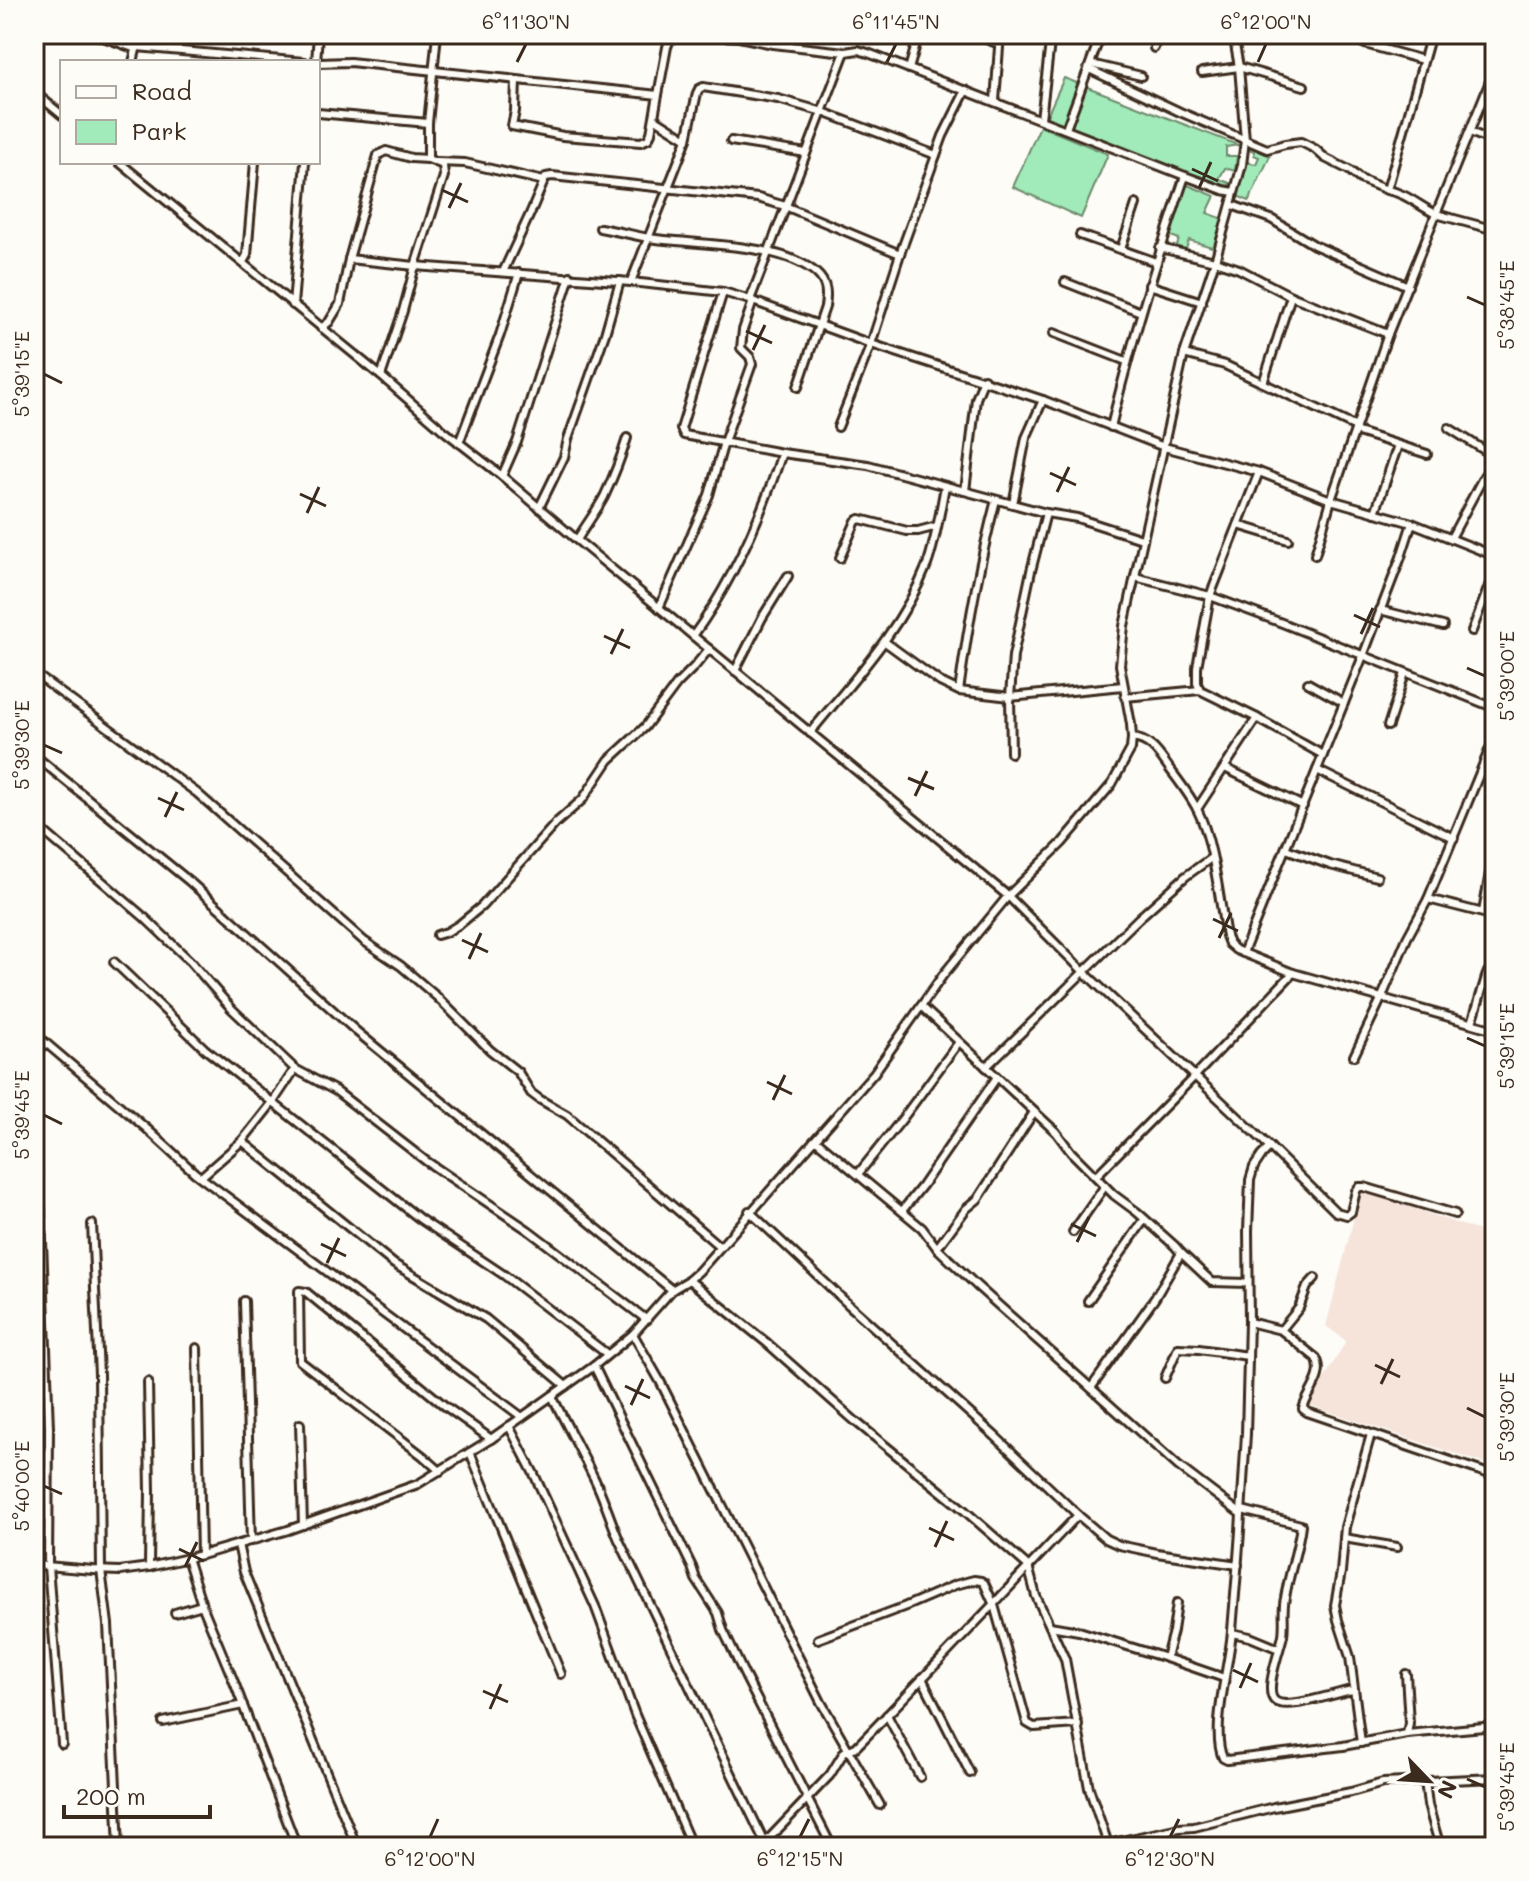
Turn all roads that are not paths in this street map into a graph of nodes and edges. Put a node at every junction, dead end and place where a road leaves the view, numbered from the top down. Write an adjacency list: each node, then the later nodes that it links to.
1 (95, 34): 19 (street)
2 (140, 34): 19 (street)
3 (318, 34): 24 (street)
4 (437, 34): 31 (street)
5 (672, 34): 38 (street)
6 (681, 34): 21 (street)
7 (919, 34): 29 (street)
8 (973, 34): 18 (street)
9 (1000, 34): 18 (street)
10 (1051, 34): 44 (street)
11 (1101, 34): 27 (street)
12 (1157, 34): 20 (street)
13 (1233, 34): 28 (street)
14 (1345, 34): 25 (street)
15 (1431, 34): 25 (street)
16 (1487, 34): 17 (street)
17 (1495, 37)
18 (999, 44): 39 (street)
19 (137, 48): 22 (street); 23 (street)
20 (1154, 48)
21 (845, 52): 29 (street); 40 (street)
22 (134, 60)
23 (280, 60)
24 (317, 60)
25 (1423, 60): 62 (street)
26 (320, 62): 31 (street)
27 (1090, 66): 33 (street); 46 (street); 49 (street)
28 (1239, 67): 32 (street); 35 (street); 49 (street)
29 (909, 69): 36 (street)
30 (1495, 69): 47 (street)
31 (433, 71): 34 (street); 45 (street)
32 (1202, 72)
33 (1141, 76)
34 (516, 80): 38 (street); 43 (street)
35 (1304, 86)
36 (966, 90): 39 (street); 53 (street)
37 (34, 92): 41 (street)
38 (658, 95): 43 (street)
39 (995, 101): 44 (street)
40 (823, 112): 48 (street); 52 (street); 53 (street)
41 (60, 113)
42 (320, 113): 45 (street)
43 (654, 118): 48 (street)
44 (1041, 119): 46 (street)
45 (428, 123): 54 (street)
46 (1066, 129): 59 (street)
47 (1470, 132): 51 (street); 67 (street)
48 (687, 139): 61 (street)
49 (1245, 140): 62 (street); 63 (street)
50 (731, 141): 52 (street)
51 (1495, 142)
52 (806, 153): 66 (street)
53 (936, 155): 75 (street)
54 (428, 159): 55 (street); 76 (street)
55 (436, 162): 60 (street); 80 (street)
56 (121, 164): 78 (street)
57 (255, 164): 78 (street)
58 (305, 164): 93 (street)
59 (1185, 176): 63 (street); 72 (street)
60 (544, 181): 61 (street); 81 (street)
61 (668, 188): 66 (street); 71 (street)
62 (1387, 190): 67 (street)
63 (1234, 192): 65 (street)
64 (1136, 204): 73 (street)
65 (1232, 205): 77 (street); 88 (street)
66 (785, 206): 74 (street); 75 (street)
67 (1436, 214): 69 (street); 88 (street)
68 (600, 228): 71 (street)
69 (1495, 230)
70 (1080, 235): 73 (street)
71 (647, 238): 74 (street); 85 (street)
72 (1160, 248): 77 (street); 79 (street)
73 (1121, 249): 79 (street)
74 (767, 252): 91 (street); 95 (street)
75 (900, 254): 99 (street)
76 (349, 259): 80 (street); 96 (street)
77 (1215, 261): 90 (street); 92 (street)
78 (243, 262): 93 (street)
79 (1156, 262): 87 (street)
80 (415, 266): 81 (street); 102 (street)
81 (503, 272): 82 (street)
82 (519, 273): 83 (street); 113 (street)
83 (570, 276): 84 (street); 120 (street)
84 (620, 281): 85 (street); 126 (street)
85 (631, 282): 89 (street)
86 (1065, 282): 94 (street)
87 (1149, 285): 92 (street); 94 (street)
88 (1408, 286): 98 (street)
89 (723, 292): 91 (street); 112 (street)
90 (1291, 296): 98 (street); 104 (street)
91 (751, 300): 95 (street); 112 (street)
92 (1202, 302): 100 (street)
93 (293, 305): 96 (street)
94 (1141, 312): 101 (street)
95 (818, 325): 99 (street); 105 (street)
96 (321, 328): 102 (street)
97 (1054, 333): 101 (street)
98 (1388, 334): 110 (street)
99 (871, 344): 103 (street); 107 (street)
100 (1184, 354): 104 (street); 115 (street)
101 (1126, 361): 108 (street)
102 (381, 376): 113 (street)
103 (984, 379): 106 (street); 122 (street)
104 (1263, 383): 110 (street)
105 (798, 387)
106 (1043, 400): 108 (street); 125 (street)
107 (838, 427)
108 (1111, 427): 115 (street)
109 (1449, 428): 118 (street)
110 (1356, 429): 114 (street); 124 (street)
111 (627, 438): 134 (street)
112 (724, 442): 116 (street); 143 (street)
113 (459, 443): 120 (street)
114 (1398, 445): 117 (street); 128 (street)
115 (1164, 447): 119 (street); 133 (street)
116 (782, 453): 121 (street); 147 (street)
117 (1427, 454)
118 (1495, 459): 132 (street)
119 (1259, 472): 124 (street); 130 (street)
120 (502, 476): 126 (street)
121 (945, 486): 122 (street); 131 (street)
122 (965, 491): 123 (street)
123 (996, 500): 125 (street); 157 (street)
124 (1331, 500): 128 (street); 136 (street)
125 (1013, 504): 127 (street)
126 (539, 508): 134 (street)
127 (1046, 513): 133 (street); 158 (street)
128 (1375, 513): 129 (street)
129 (1412, 523): 132 (street); 144 (street)
130 (1238, 525): 135 (street); 142 (street)
131 (937, 526): 138 (street); 148 (street)
132 (1451, 538): 137 (street)
133 (1142, 539): 141 (street)
134 (577, 540): 143 (street)
135 (1288, 540)
136 (1315, 555)
137 (1495, 556)
138 (840, 558)
139 (1495, 570): 146 (street)
140 (788, 576): 151 (street)
141 (1135, 577): 142 (street); 155 (street)
142 (1210, 596): 150 (street); 156 (street)
143 (659, 608): 147 (street)
144 (1380, 610): 145 (street); 150 (street)
145 (1443, 626)
146 (1472, 631)
147 (693, 636): 149 (street)
148 (885, 642): 157 (street); 164 (street)
149 (709, 649): 151 (street); 184 (street)
150 (1363, 656): 153 (street); 160 (street)
151 (735, 671): 164 (street)
152 (34, 673): 217 (street)
153 (1405, 673): 161 (street); 163 (street)
154 (1308, 683): 160 (street)
155 (1123, 686): 158 (street); 159 (street)
156 (1200, 690): 159 (street); 162 (street)
157 (959, 691): 158 (street)
158 (1010, 697): 167 (street)
159 (1125, 697): 166 (street)
160 (1344, 703): 169 (street)
161 (1495, 708)
162 (1257, 718): 169 (street); 170 (street)
163 (1388, 726)
164 (810, 733): 180 (street)
165 (1495, 736): 175 (street)
166 (1132, 738): 173 (street); 180 (street)
167 (1011, 753)
168 (34, 755): 223 (street)
169 (1323, 755): 171 (street)
170 (1225, 768): 172 (street); 173 (street)
171 (1317, 770): 172 (street); 175 (street)
172 (1303, 806): 177 (street)
173 (1197, 809): 178 (street)
174 (34, 823): 198 (street)
175 (1454, 838): 181 (street)
176 (1495, 844): 182 (street)
177 (1286, 849): 179 (street); 185 (street)
178 (1211, 858): 185 (street); 187 (street)
179 (1377, 877)
180 (1008, 896): 187 (street); 191 (street)
181 (1428, 899): 182 (street); 190 (street)
182 (1483, 912): 183 (street)
183 (1495, 916)
184 (437, 935)
185 (1243, 953): 189 (street)
186 (114, 962): 201 (street)
187 (1083, 971): 197 (street); 199 (street)
188 (1495, 971): 192 (street)
189 (1293, 973): 190 (street); 199 (street)
190 (1382, 997): 192 (street); 196 (street)
191 (921, 1006): 195 (street); 204 (street)
192 (1472, 1023): 193 (street)
193 (1495, 1030)
194 (34, 1033): 209 (street)
195 (959, 1042): 197 (street); 207 (street)
196 (1354, 1056)
197 (986, 1067): 200 (street)
198 (295, 1069): 201 (street); 226 (street)
199 (1195, 1076): 206 (street); 208 (street)
200 (997, 1077): 202 (street); 212 (street)
201 (273, 1102): 205 (street); 231 (street)
202 (1034, 1112): 208 (street); 218 (street)
203 (34, 1136): 258 (street)
204 (816, 1140): 207 (street); 211 (street)
205 (242, 1141): 209 (street); 236 (street)
206 (1270, 1147): 213 (street); 222 (street)
207 (858, 1174): 212 (street)
208 (1096, 1176): 210 (street)
209 (201, 1177): 239 (street)
210 (1105, 1186): 214 (street); 216 (street)
211 (749, 1211): 217 (street); 248 (street)
212 (902, 1211): 218 (street)
213 (1455, 1214)
214 (1144, 1220): 219 (street); 225 (street)
215 (92, 1224): 261 (street)
216 (1073, 1232)
217 (719, 1246): 221 (street)
218 (937, 1248): 237 (street)
219 (1181, 1253): 222 (street); 237 (street)
220 (1315, 1278): 228 (street)
221 (689, 1280): 223 (street); 259 (street)
222 (1247, 1283): 227 (street)
223 (672, 1290): 226 (street)
224 (244, 1301): 251 (street)
225 (1088, 1301)
226 (647, 1320): 229 (street)
227 (1249, 1322): 228 (street); 232 (street)
228 (1281, 1330): 242 (street)
229 (633, 1334): 231 (street); 284 (street)
230 (197, 1348): 254 (street)
231 (607, 1354): 233 (street)
232 (1248, 1356): 234 (street); 247 (street)
233 (594, 1366): 236 (street); 289 (street)
234 (1165, 1378)
235 (148, 1382): 260 (street)
236 (566, 1386): 238 (street)
237 (1091, 1388): 247 (street)
238 (552, 1396): 239 (street); 292 (street)
239 (522, 1417): 241 (street)
240 (300, 1424): 249 (street)
241 (509, 1426): 243 (street); 296 (street)
242 (1371, 1434): 246 (street); 250 (street)
243 (491, 1439): 244 (street); 245 (street)
244 (470, 1452): 245 (street); 271 (street)
245 (440, 1471): 249 (street)
246 (1495, 1476)
247 (1242, 1512): 257 (street); 269 (street)
248 (1078, 1515): 257 (street); 259 (street)
249 (303, 1525): 251 (street)
250 (1344, 1538): 253 (street); 275 (street)
251 (251, 1541): 252 (street)
252 (238, 1544): 254 (street); 295 (street)
253 (1397, 1547)
254 (201, 1555): 255 (street)
255 (187, 1558): 260 (street); 263 (street)
256 (34, 1565): 258 (street)
257 (1238, 1565): 267 (street)
258 (48, 1566): 261 (street); 283 (street)
259 (1028, 1566): 264 (street); 266 (street)
260 (149, 1567): 261 (street)
261 (101, 1570): 293 (street)
262 (1177, 1603): 270 (street)
263 (202, 1605): 265 (street); 276 (street)
264 (994, 1605): 268 (street); 273 (street); 279 (street)
265 (175, 1613)
266 (1050, 1626): 270 (street); 279 (street)
267 (1232, 1633): 269 (street); 274 (street)
268 (818, 1639)
269 (1279, 1649): 275 (street)
270 (1166, 1658): 274 (street)
271 (561, 1674)
272 (1406, 1674): 281 (street)
273 (922, 1678): 277 (street); 285 (street)
274 (1224, 1678): 282 (street)
275 (1353, 1690): 282 (street)
276 (243, 1705): 278 (street); 294 (street)
277 (887, 1715): 284 (street); 286 (street)
278 (163, 1722)
279 (1078, 1724): 291 (street)
280 (1495, 1726): 281 (street)
281 (1407, 1734): 282 (street)
282 (1361, 1743)
283 (62, 1744)
284 (849, 1749): 289 (street); 290 (street)
285 (970, 1773)
286 (920, 1777)
287 (1495, 1778): 288 (street)
288 (1425, 1781): 291 (street); 298 (street)
289 (807, 1798): 292 (street); 297 (street)
290 (880, 1805)
291 (1109, 1845)
292 (764, 1846)
293 (119, 1847)
294 (297, 1847)
295 (357, 1847)
296 (692, 1847)
297 (832, 1847)
298 (1440, 1847)

